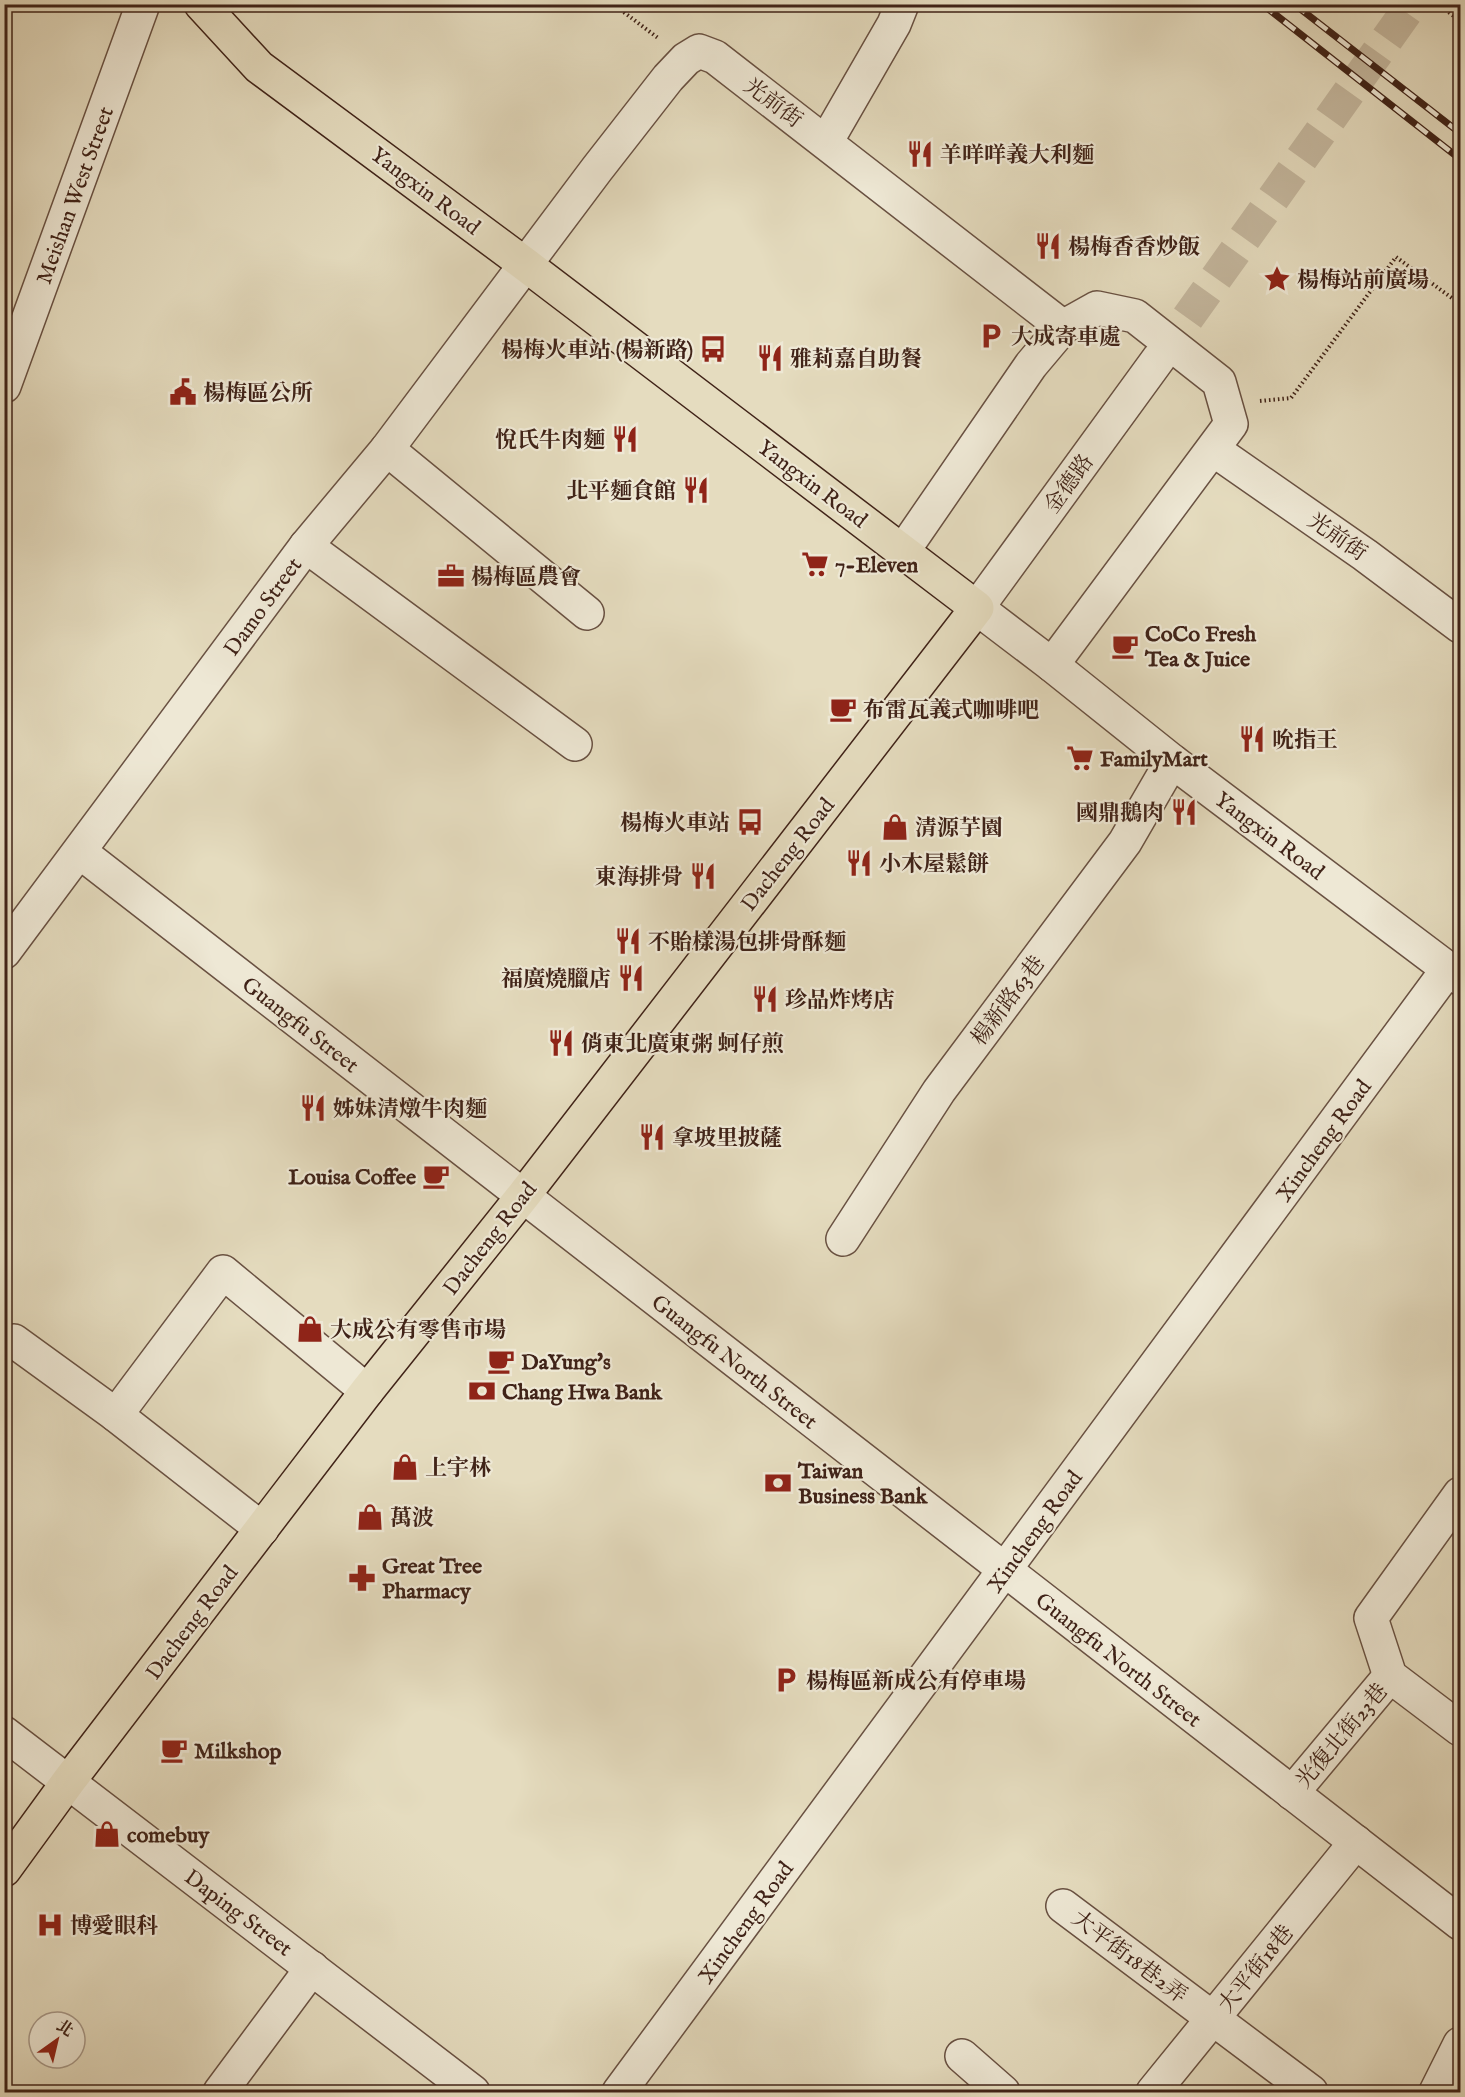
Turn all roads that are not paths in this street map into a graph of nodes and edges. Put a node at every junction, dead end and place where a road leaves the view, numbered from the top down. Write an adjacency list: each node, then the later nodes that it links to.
1 (143, 4): 8 (street, Meishan West Street)
2 (201, 4): 5 (main road, Yangxin Road)
3 (902, 4): 4 (street)
4 (826, 142): 5 (street, 光前街); 6 (street, 光前街)
5 (526, 265): 9 (street, Damo Street); 12 (main road, Yangxin Road)
6 (1063, 327): 10 (street); 12 (street)
7 (1159, 358): 13 (street, 金德路)
8 (4, 386)
9 (387, 449): 11 (street, Damo Street); 14 (street)
10 (1214, 450): 15 (street, 光前街); 16 (street)
11 (306, 546): 17 (street); 19 (street, Damo Street)
12 (903, 551): 13 (main road, Yangxin Road)
13 (977, 608): 16 (street, Yangxin Road); 22 (main road, Dacheng Road)
14 (587, 613)
15 (1461, 626)
16 (1052, 665): 18 (street, Yangxin Road)
17 (575, 744)
18 (1172, 762): 21 (street, Yangxin Road); 23 (street, 楊新路63巷)
19 (80, 852): 20 (street, Damo Street); 22 (street, Guangfu Street)
20 (4, 952)
21 (1454, 974): 29 (street, Xincheng Road)
22 (523, 1197): 25 (main road, Dacheng Road); 29 (street, Guangfu North Street)
23 (843, 1239)
24 (14, 1341): 26 (street)
25 (367, 1391): 26 (street); 28 (main road, Dacheng Road)
26 (116, 1415): 28 (street)
27 (1461, 1494): 30 (street, 光復北街23巷)
28 (262, 1529): 33 (main road, Dacheng Road)
29 (1005, 1571): 34 (street, Guangfu North Street); 45 (street, Xincheng Road)
30 (1390, 1676): 31 (street, 光復北街23巷); 34 (street, 光復北街23巷)
31 (1461, 1729)
32 (4, 1733): 33 (street, Daping Street)
33 (68, 1782): 36 (main road, Dacheng Road); 39 (street, Daping Street)
34 (1292, 1793): 35 (street, Guangfu North Street)
35 (1356, 1842): 38 (street, Guangfu North Street); 40 (street, 大平街18巷)
36 (4, 1870)
37 (1063, 1906): 40 (street, 大平街18巷2弄)
38 (1461, 1923)
39 (312, 1968): 43 (street); 44 (street, Daping Street)
40 (1213, 2019): 47 (street, 大平街18巷); 48 (street, 大平街18巷2弄)
41 (1461, 2044): 49 (street)
42 (962, 2056): 46 (street)
43 (220, 2092)
44 (473, 2092)
45 (619, 2092)
46 (1003, 2092)
47 (1153, 2092)
48 (1311, 2092)
49 (1436, 2092)

